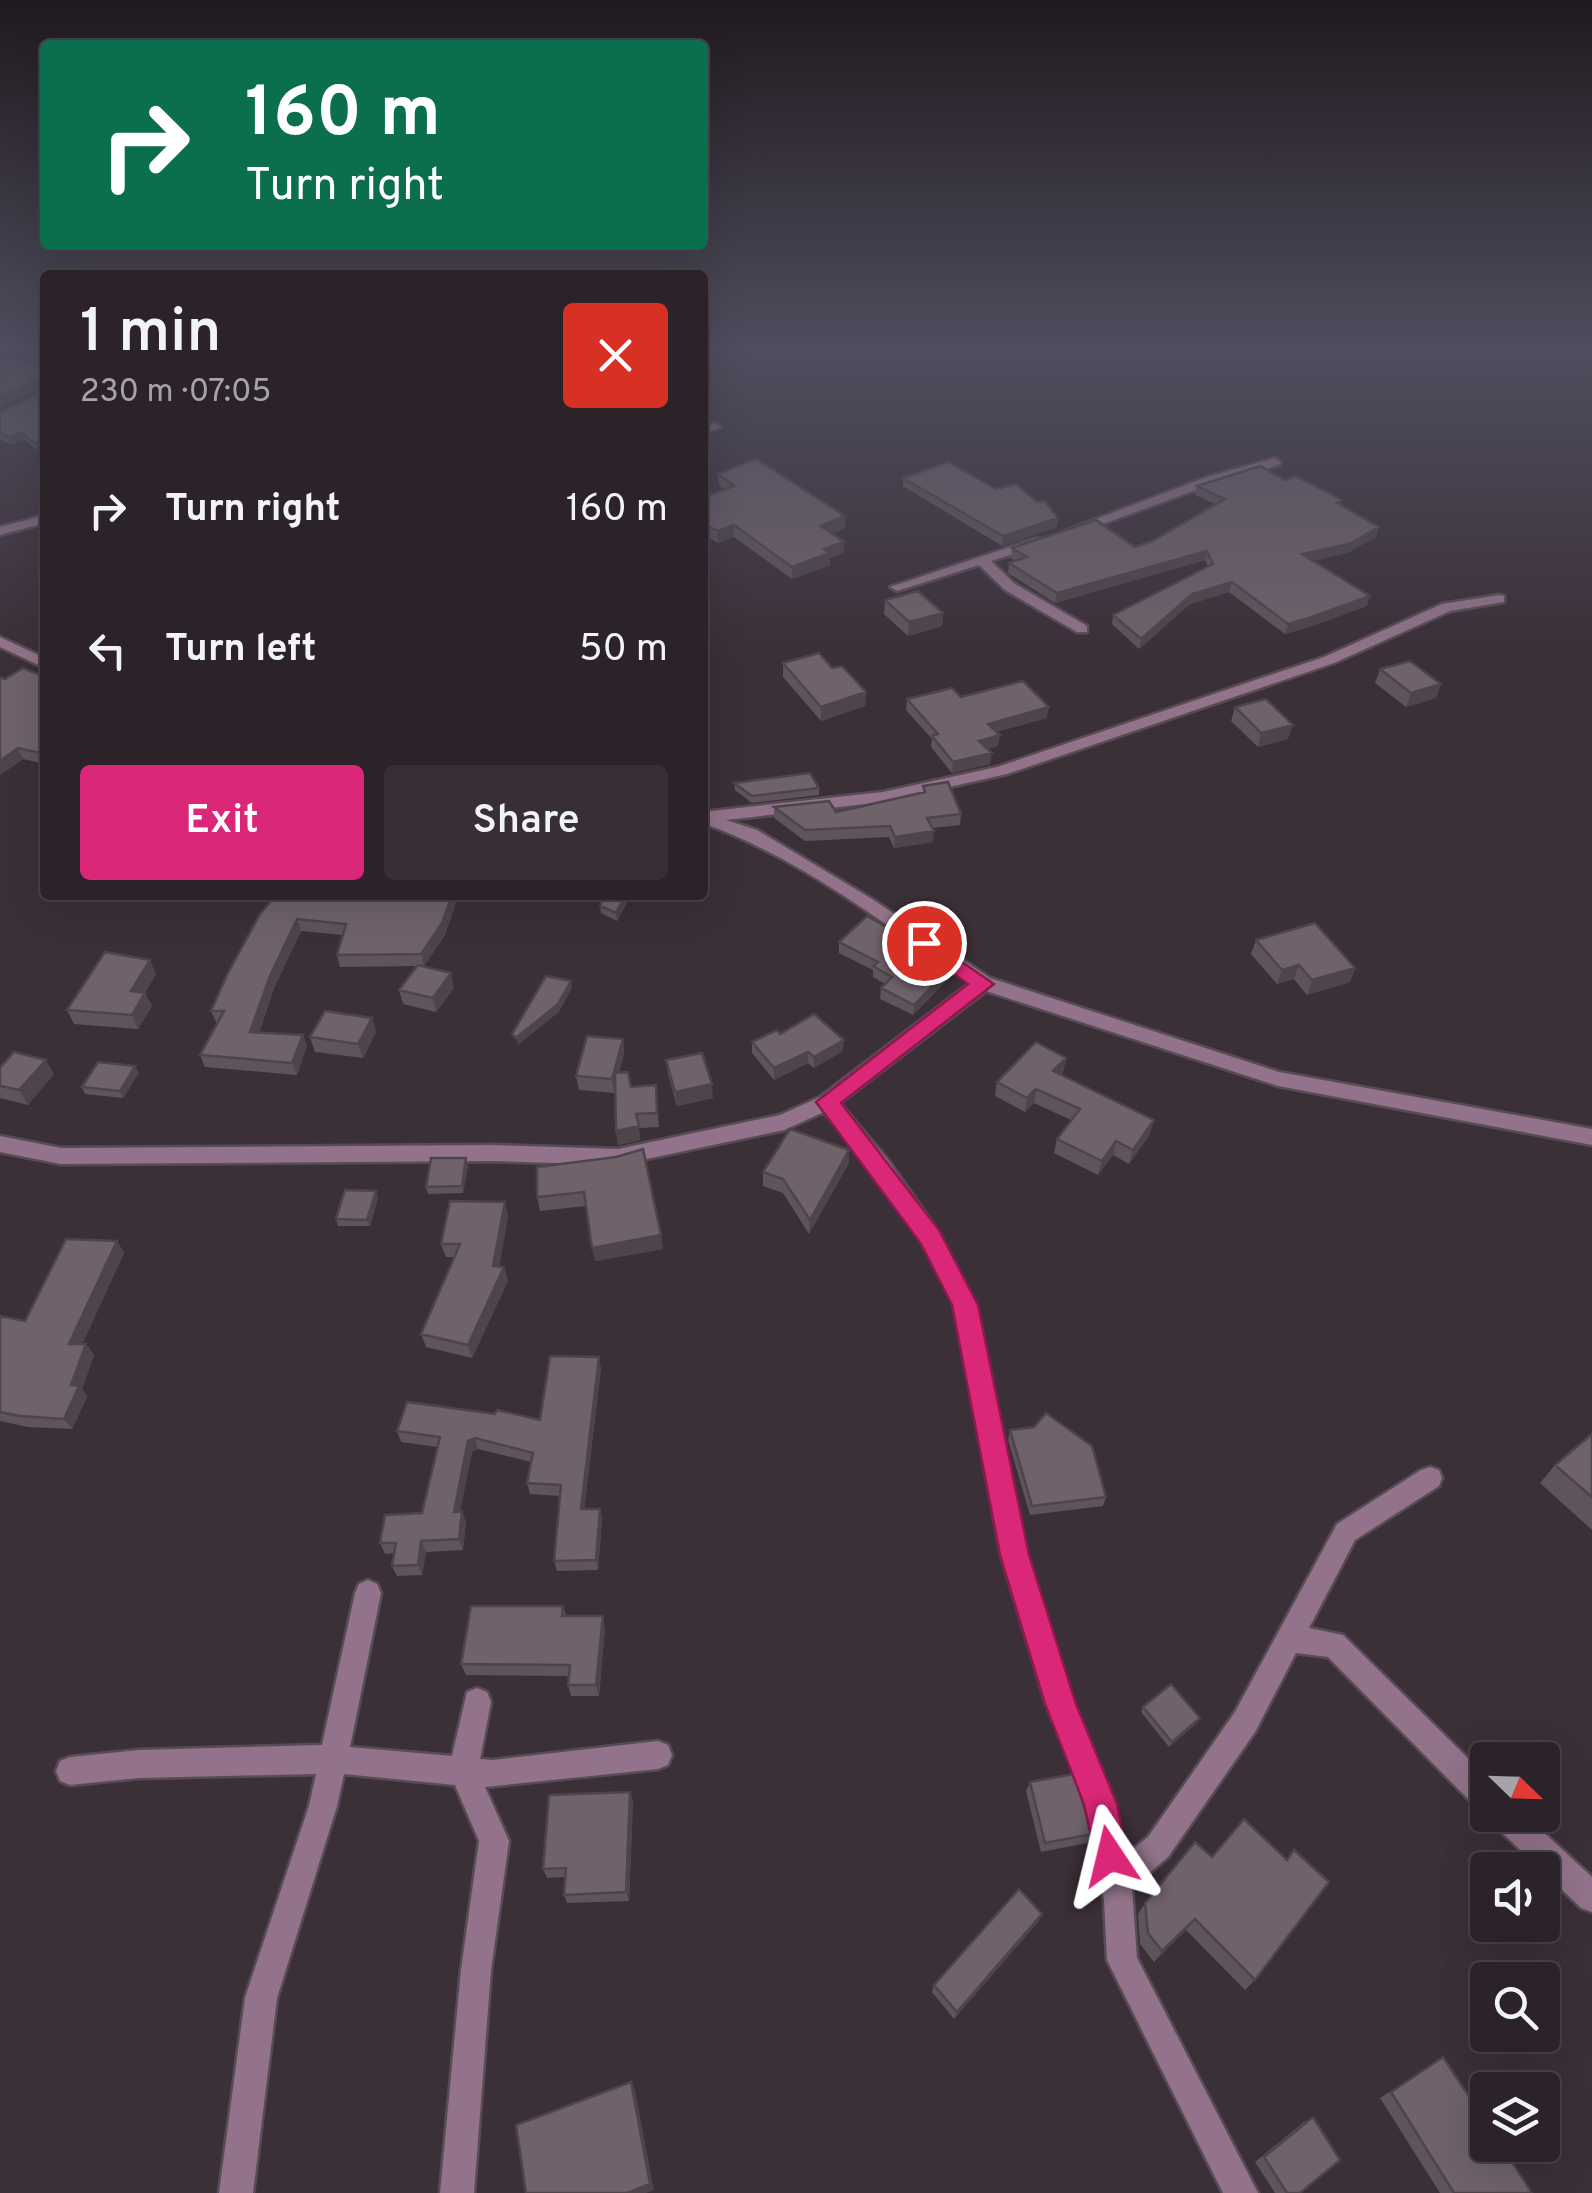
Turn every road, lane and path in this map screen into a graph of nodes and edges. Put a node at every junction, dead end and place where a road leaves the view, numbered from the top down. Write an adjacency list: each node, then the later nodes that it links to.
1 (1275, 462): 4 (street)
2 (40, 520): 3 (street)
3 (0, 531)
4 (982, 560): 5 (street); 7 (street)
5 (897, 587)
6 (1499, 599): 10 (street)
7 (1082, 629)
8 (0, 642): 9 (street)
9 (40, 662)
10 (708, 816)
11 (708, 819): 12 (street)
12 (983, 984): 13 (street); 14 (street)
13 (827, 1102): 15 (street); 26 (street)
14 (1592, 1137)
15 (0, 1144)
16 (1430, 1478): 18 (street)
17 (368, 1593): 21 (street)
18 (1291, 1639): 24 (street); 26 (street)
19 (477, 1702): 23 (street)
20 (658, 1754): 23 (street)
21 (332, 1758): 22 (street); 23 (street); 28 (street)
22 (70, 1771)
23 (464, 1771): 29 (street)
24 (1470, 1782)
25 (1522, 1832): 27 (street)
26 (1115, 1882): 30 (street)
27 (1592, 1897)
28 (236, 2193)
29 (457, 2193)
30 (1241, 2193)

